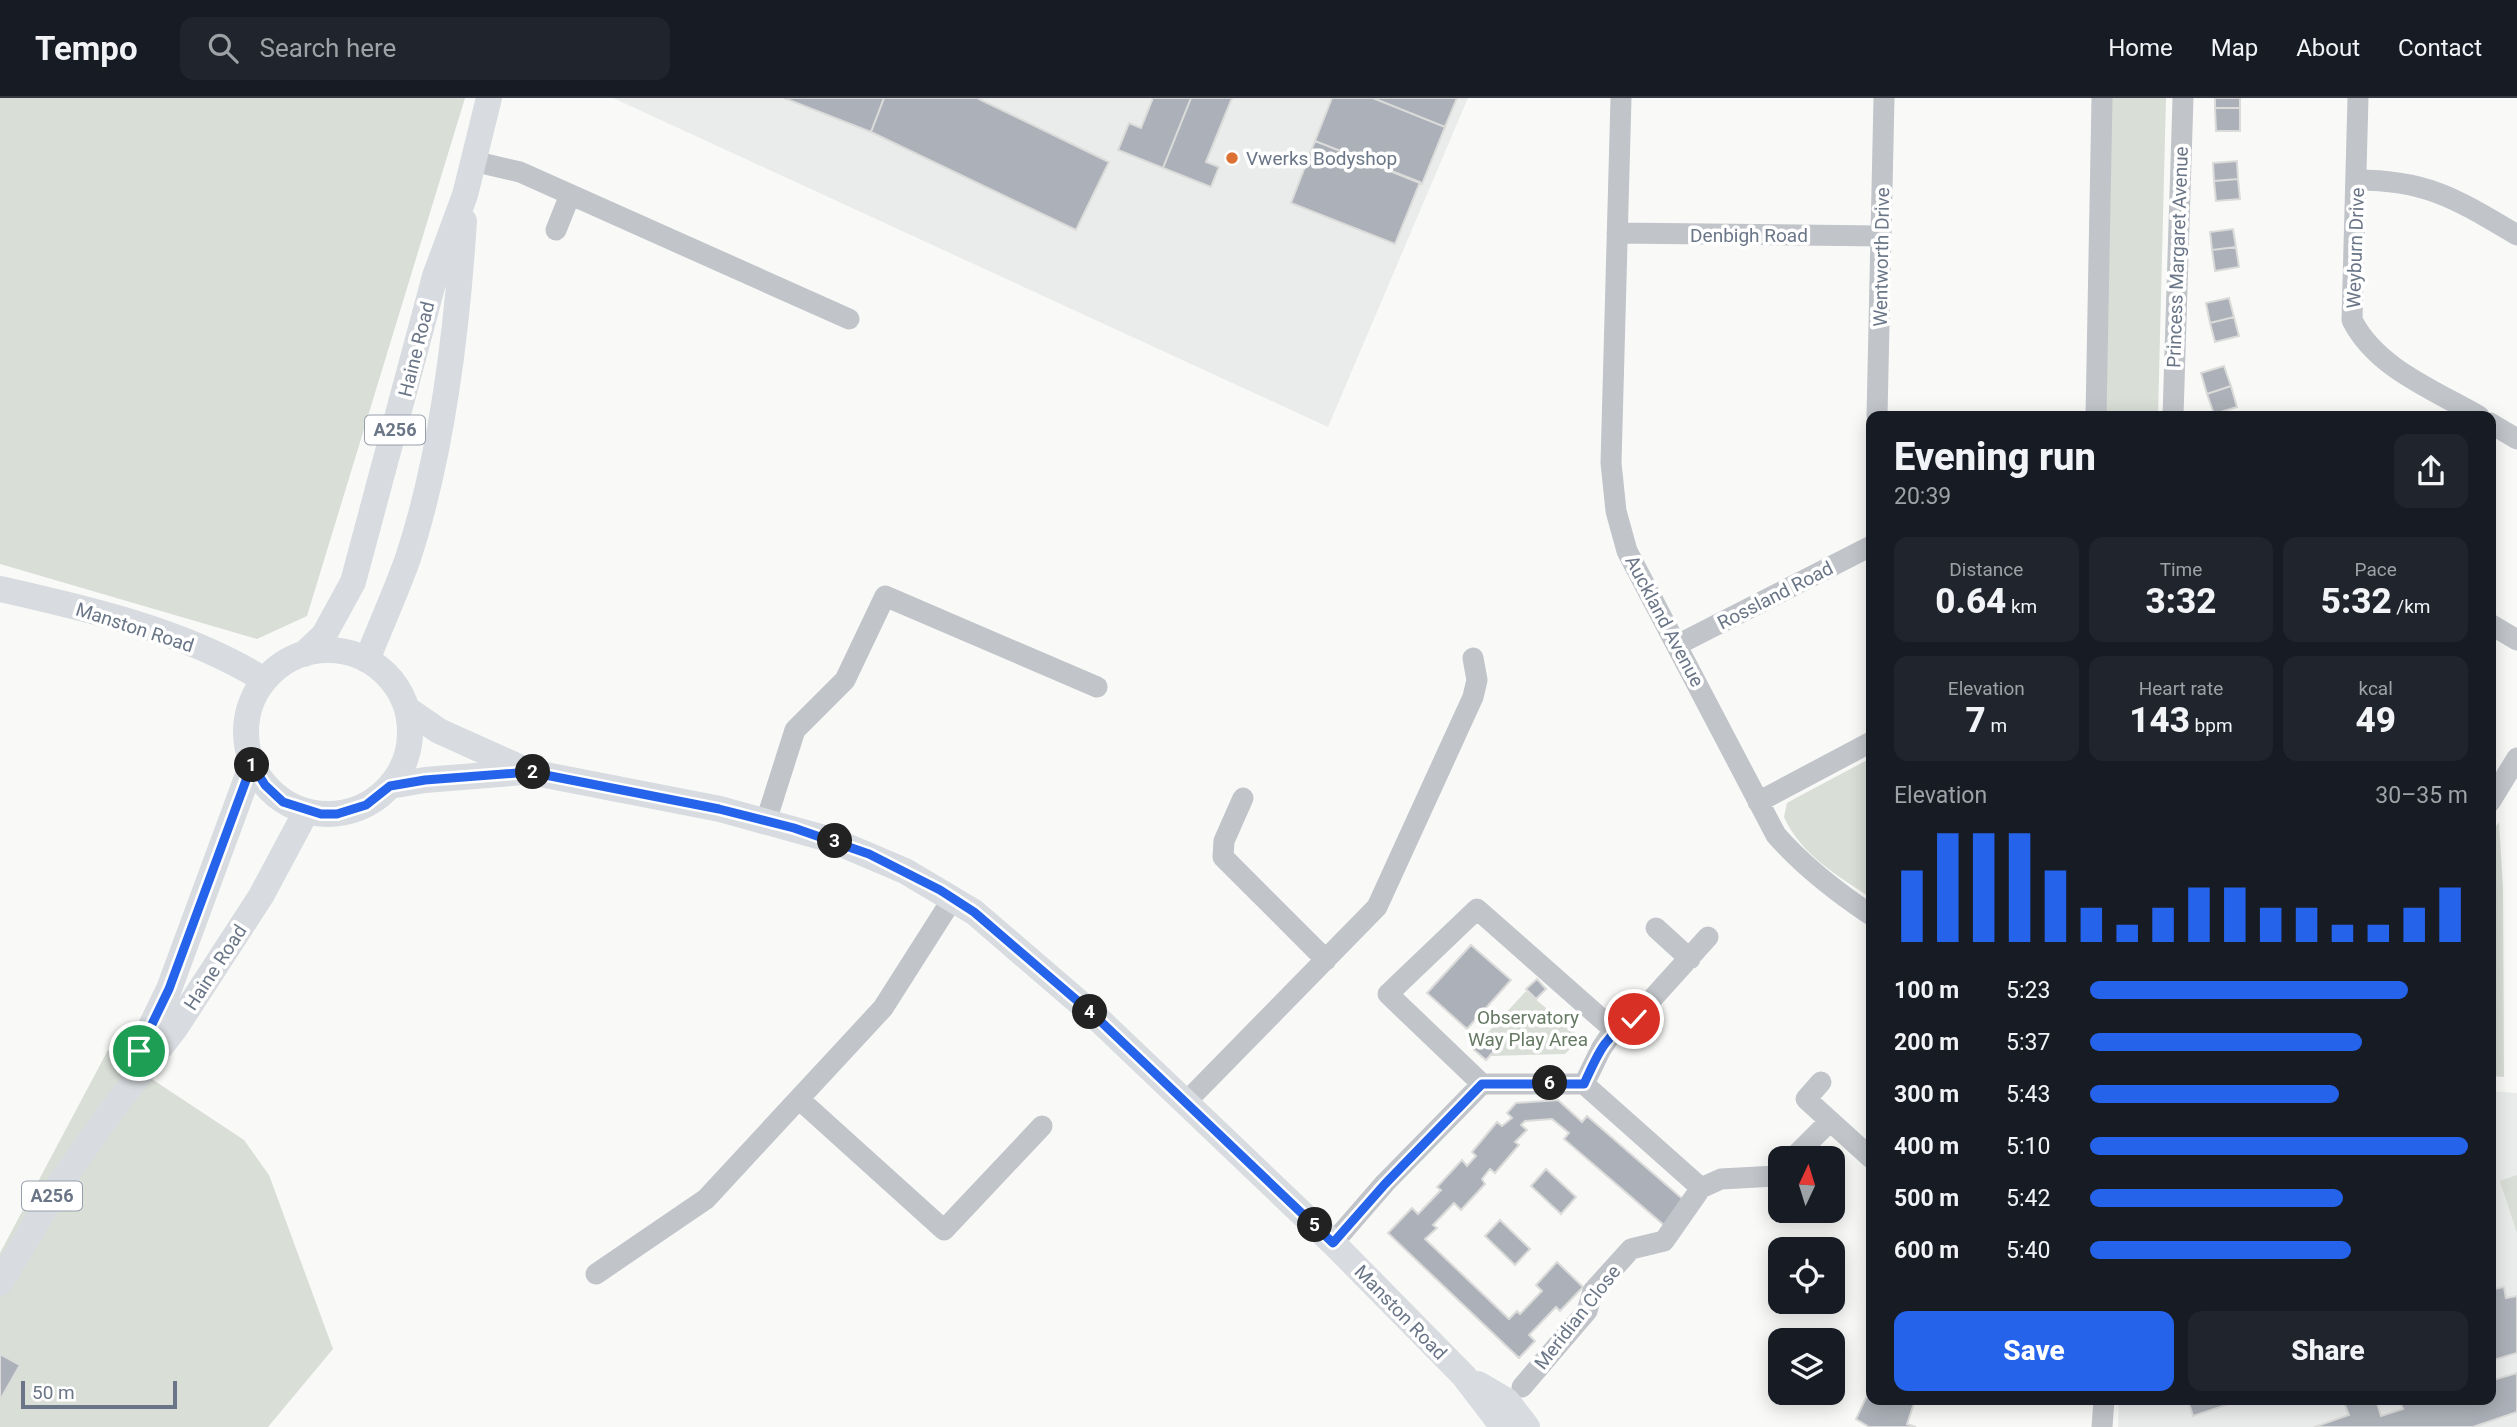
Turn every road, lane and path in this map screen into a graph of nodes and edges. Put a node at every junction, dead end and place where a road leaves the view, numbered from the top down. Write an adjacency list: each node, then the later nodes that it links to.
1 (489, 98): 7 (main road, Haine Road / A256)
2 (1621, 98): 12 (street, Auckland Avenue)
3 (1884, 98): 14 (street, Wentworth Drive)
4 (2102, 98): 17 (street)
5 (2182, 98): 18 (street, Princess Margaret Avenue)
6 (2358, 98): 8 (street, Weyburn Drive)
7 (473, 161): 9 (main road, Haine Road / A256); 10 (street)
8 (2357, 180): 13 (street); 19 (street, Weyburn Drive)
9 (465, 195): 27 (main road, Haine Road / A256); 29 (main road, Haine Road / A256)
10 (570, 195): 11 (street); 15 (street)
11 (556, 230)
12 (1617, 233): 14 (street, Denbigh Road); 26 (street, Auckland Avenue)
13 (2517, 235)
14 (1881, 236): 16 (street, Wentworth Drive)
15 (849, 319)
16 (1877, 411)
17 (2096, 411)
18 (2173, 411)
19 (2470, 411)
20 (2496, 427): 21 (street)
21 (2517, 439)
22 (1866, 549): 26 (street, Rossland Road)
23 (0, 589): 30 (main road, Manston Road)
24 (2496, 628): 25 (street)
25 (2517, 640)
26 (1679, 644): 41 (street, Auckland Avenue)
27 (304, 654): 29 (main road); 30 (main road)
28 (1473, 658): 49 (street)
29 (367, 660): 32 (main road)
30 (264, 680): 35 (main road)
31 (1097, 687): 43 (street)
32 (407, 709): 36 (main road, Manston Road); 37 (main road)
33 (1866, 744): 41 (street)
34 (2517, 758): 38 (street)
35 (252, 764): 42 (main road); 56 (main road, Haine Road / A256)
36 (530, 772): 37 (main road, Manston Road); 43 (main road, Manston Road)
37 (390, 786): 42 (main road)
38 (2510, 786): 39 (street)
39 (2496, 797)
40 (1243, 798): 49 (street)
41 (1758, 802): 45 (street, Auckland Avenue)
42 (306, 812): 56 (main road, Haine Road / A256)
43 (766, 821): 44 (main road, Manston Road)
44 (953, 898): 54 (street); 55 (main road, Manston Road)
45 (1866, 912)
46 (1656, 928): 48 (street)
47 (1708, 937): 48 (street)
48 (1690, 959): 50 (street)
49 (1326, 961): 55 (street)
50 (1615, 1030): 52 (street); 53 (street)
51 (1821, 1082): 57 (street)
52 (1482, 1084): 53 (street); 63 (street)
53 (1584, 1084): 62 (street)
54 (800, 1100): 58 (street); 64 (street)
55 (1186, 1102): 63 (main road, Manston Road)
56 (109, 1114): 65 (main road, Haine Road / A256)
57 (1830, 1121): 59 (street); 60 (street)
58 (1042, 1126)
59 (1805, 1146)
60 (1866, 1153)
61 (1768, 1176): 62 (street)
62 (1701, 1188): 67 (street, Meridian Close)
63 (1333, 1243): 66 (main road, Manston Road)
64 (596, 1274)
65 (0, 1283)
66 (1464, 1376): 69 (main road, Manston Road); 70 (main road, Manston Road)
67 (1522, 1387)
68 (2104, 1405): 71 (street)
69 (1503, 1427)
70 (1527, 1427)
71 (2102, 1427)

